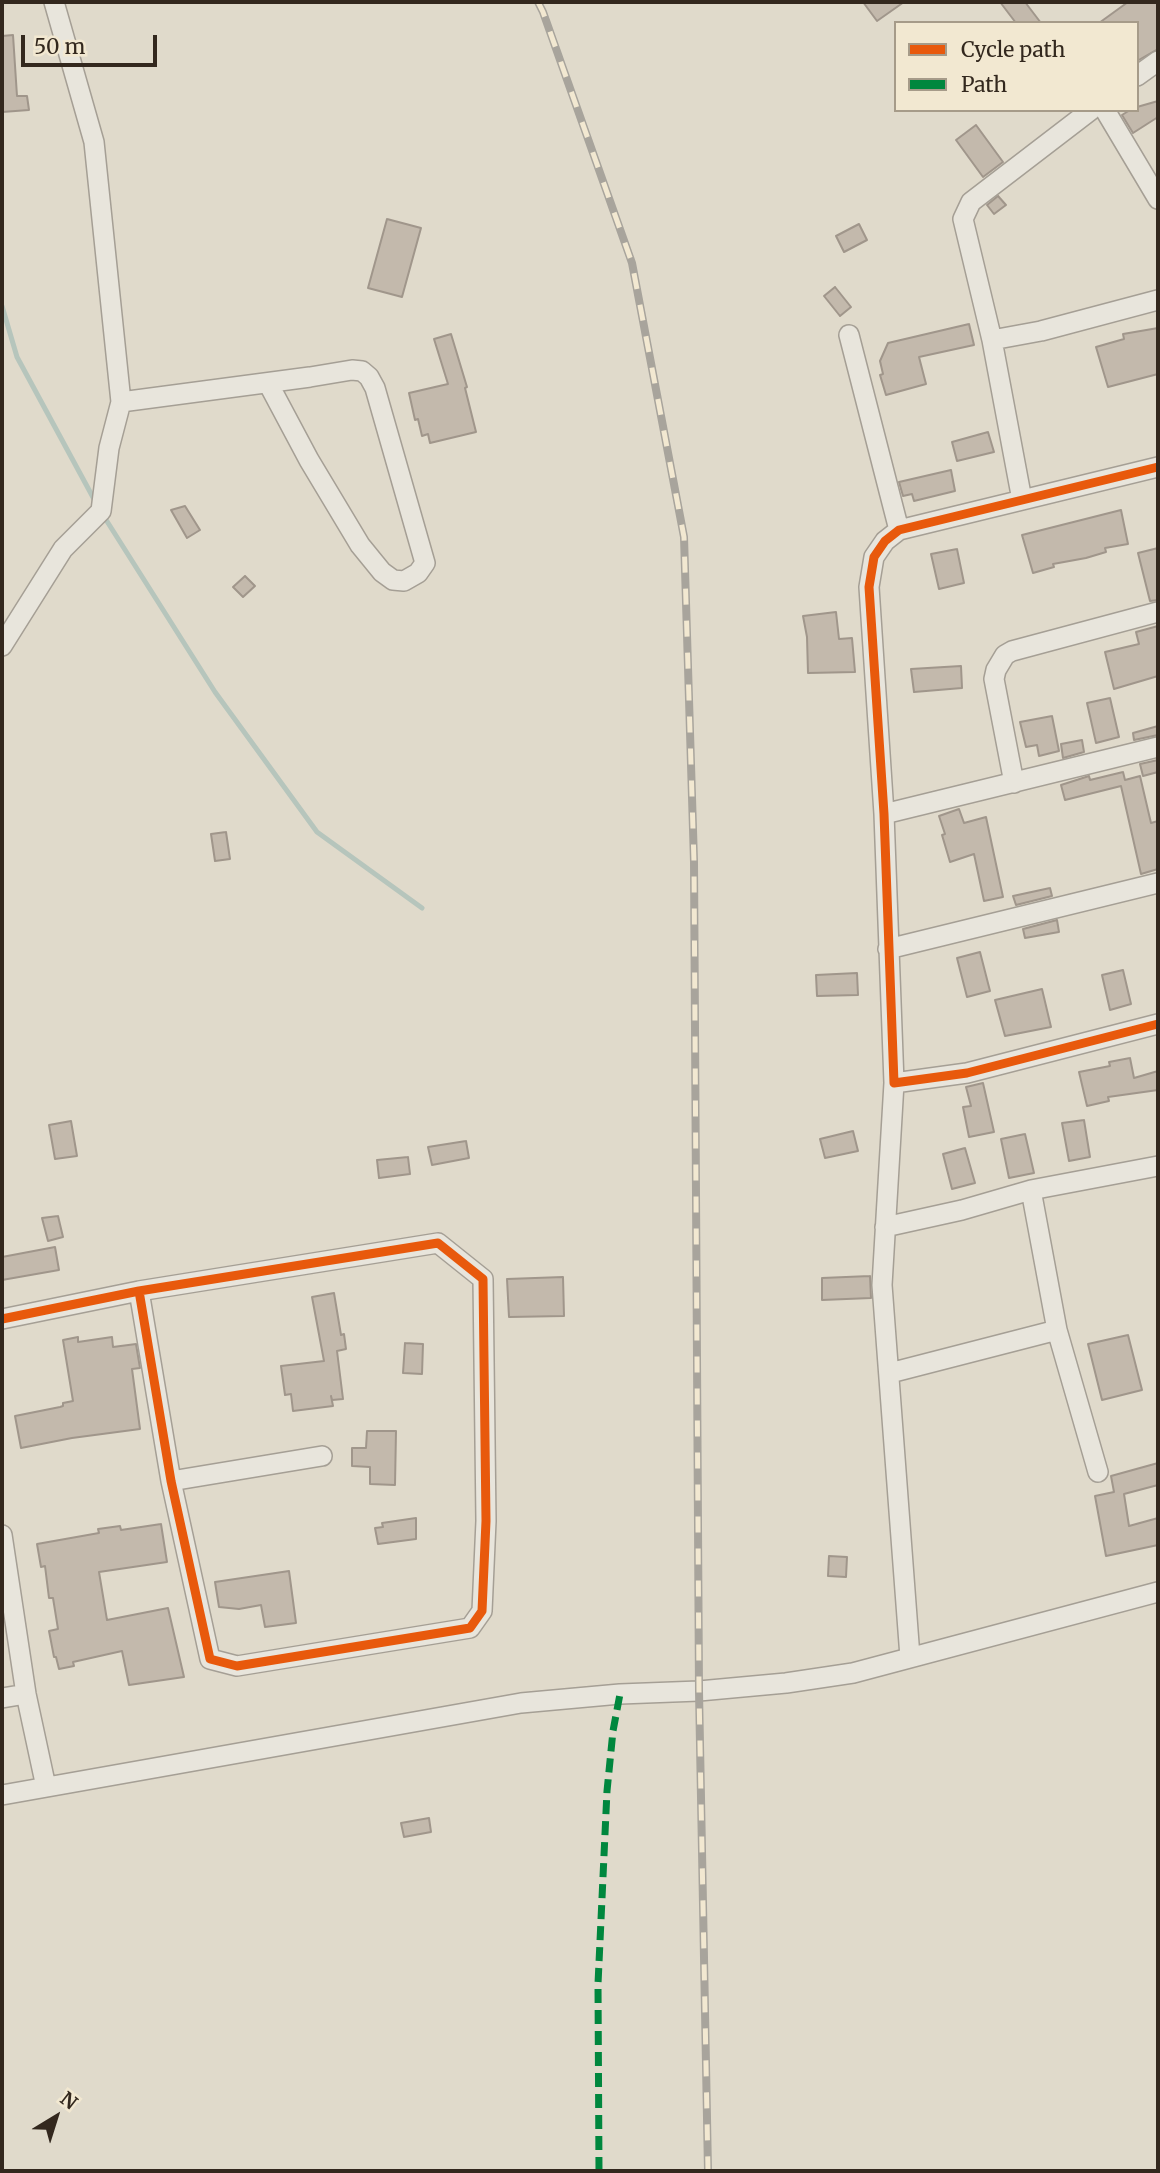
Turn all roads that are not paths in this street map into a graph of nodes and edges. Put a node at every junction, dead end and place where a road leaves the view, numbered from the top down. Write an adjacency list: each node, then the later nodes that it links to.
1 (54, 2): 11 (street)
2 (1158, 61): 3 (street)
3 (1139, 75)
4 (1088, 112): 9 (street)
5 (1106, 112): 6 (street)
6 (1158, 199)
7 (1158, 300): 9 (street)
8 (849, 335): 14 (street)
9 (992, 340): 13 (street)
10 (268, 383): 10 (street); 11 (street)
11 (121, 402): 16 (street)
12 (1158, 467): 13 (street)
13 (1022, 500): 14 (street)
14 (899, 530): 19 (street)
15 (1158, 612): 18 (street)
16 (2, 646)
17 (1158, 747): 18 (street)
18 (1014, 783): 19 (street)
19 (884, 814): 21 (street)
20 (1158, 883): 21 (street)
21 (888, 949): 23 (street)
22 (1158, 1024): 23 (street)
23 (894, 1083): 26 (street)
24 (1158, 1166): 25 (street)
25 (1031, 1190): 26 (street); 29 (street)
26 (885, 1227): 30 (street)
27 (139, 1291): 28 (street); 33 (street); 33 (street)
28 (2, 1320)
29 (1057, 1330): 30 (street); 32 (street)
30 (890, 1374): 37 (street)
31 (322, 1456): 33 (street)
32 (1098, 1472)
33 (171, 1481)
34 (2, 1535): 35 (street)
35 (4, 1557): 38 (street)
36 (1158, 1592): 37 (street)
37 (910, 1657): 40 (street)
38 (26, 1694): 39 (street); 40 (street)
39 (2, 1698)
40 (46, 1787): 41 (street)
41 (2, 1795)

